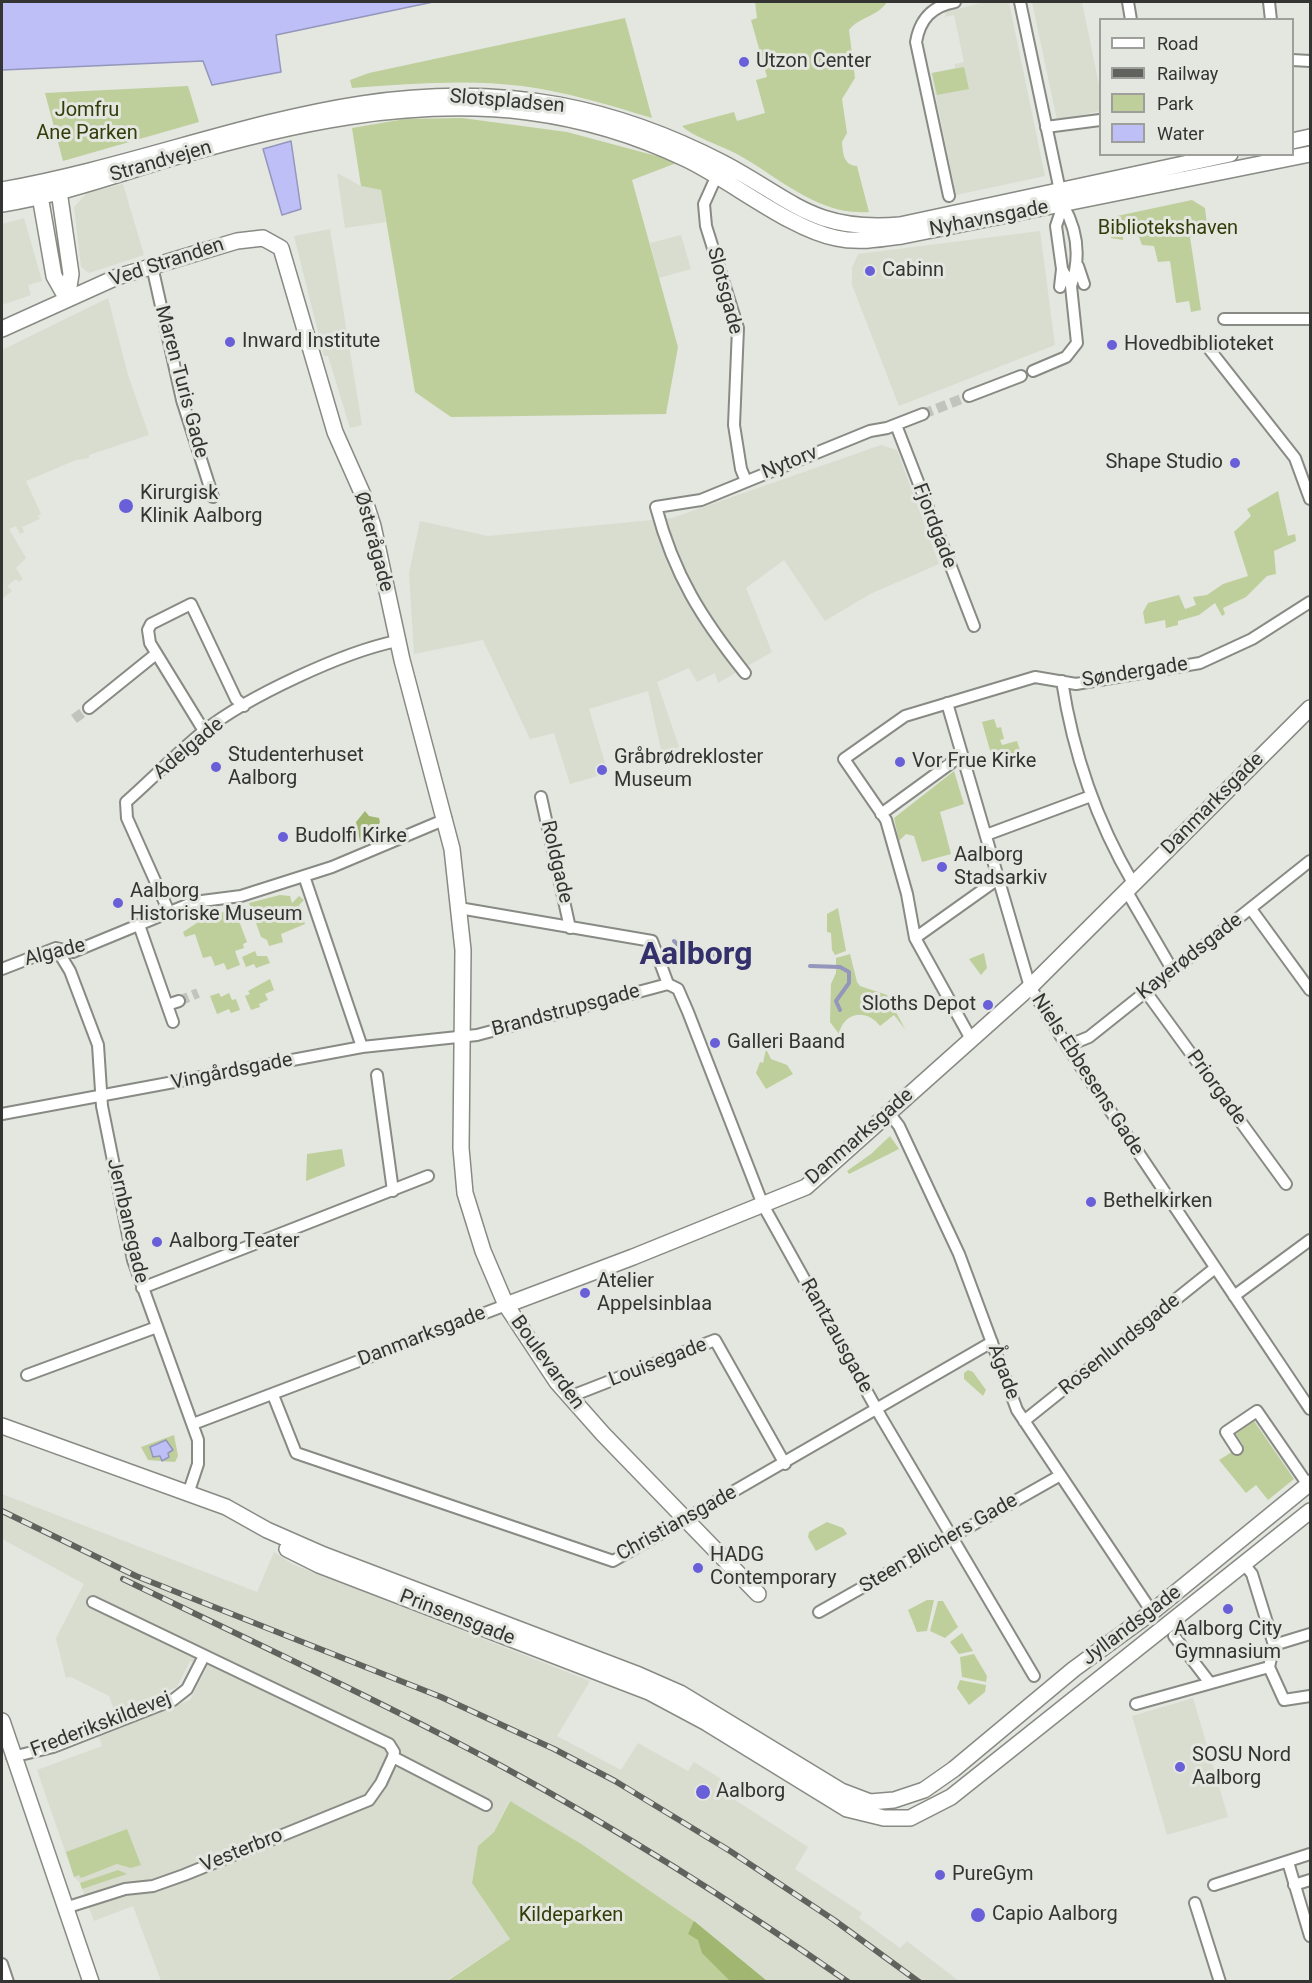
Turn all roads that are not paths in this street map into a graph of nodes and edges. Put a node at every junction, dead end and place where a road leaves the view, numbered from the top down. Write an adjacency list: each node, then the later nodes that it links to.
1 (955, 2): 22 (street)
2 (1020, 2): 11 (street)
3 (1128, 2): 5 (street)
4 (1269, 2): 6 (street)
5 (1131, 18)
6 (1271, 18)
7 (1294, 60): 8 (street)
8 (1311, 61)
9 (320, 116): 14 (main road, Slotspladsen); 18 (main road, Strandvejen); 20 (main road, Strandvejen)
10 (1099, 120): 11 (street)
11 (1046, 127): 23 (street)
12 (1311, 137): 13 (main road)
13 (1294, 141)
14 (687, 152): 17 (main road, Nyhavnsgade); 23 (main road, Nyhavnsgade)
15 (1311, 154): 23 (main road, Nyhavnsgade)
16 (1222, 156): 23 (main road, Nyhavnsgade)
17 (717, 175): 23 (main road, Nyhavnsgade); 40 (street, Slotsgade)
18 (47, 180): 19 (main road, Strandvejen); 20 (main road); 21 (main road)
19 (2, 190)
20 (59, 192): 21 (main road, Strandvejen); 30 (main road)
21 (40, 195): 24 (main road, Strandvejen); 30 (main road)
22 (949, 196)
23 (1061, 198): 26 (street); 29 (street)
24 (2, 204)
25 (270, 240): 27 (main road, Ved Stranden); 45 (main road, Østerågade)
26 (1078, 265): 28 (street); 29 (street)
27 (152, 266): 30 (main road, Ved Stranden); 41 (street, Maren Turis Gade)
28 (1084, 284)
29 (1066, 286): 35 (street)
30 (67, 299): 33 (main road, Ved Stranden)
31 (1224, 319): 32 (street)
32 (1311, 319)
33 (2, 329)
34 (1210, 350): 42 (street)
35 (1033, 371)
36 (1021, 376): 37 (street)
37 (969, 396)
38 (923, 414): 39 (street, Nytorv)
39 (896, 425): 40 (street, Nytorv); 44 (street, Fjordgade)
40 (746, 481): 47 (street, Nytorv)
41 (213, 497)
42 (1311, 500)
43 (1311, 602): 48 (street, Søndergade)
44 (974, 626)
45 (397, 641): 50 (street, Adelgade); 58 (main road, Østerågade)
46 (156, 654): 50 (street); 51 (street); 53 (street)
47 (746, 673)
48 (1062, 681): 49 (street, Søndergade); 55 (street)
49 (947, 703): 54 (street, Niels Ebbesens Gade); 57 (street, Søndergade)
50 (244, 706): 53 (street, Adelgade)
51 (89, 708)
52 (1311, 708): 63 (main road, Danmarksgade)
53 (204, 731): 66 (street, Adelgade)
54 (962, 755): 57 (street); 59 (street, Niels Ebbesens Gade)
55 (1091, 796): 59 (street); 63 (street)
56 (541, 797): 68 (street, Roldgade)
57 (881, 814): 69 (street)
58 (446, 819): 61 (street, Algade); 64 (main road, Boulevarden)
59 (986, 835): 62 (street, Niels Ebbesens Gade)
60 (1311, 861): 65 (street, Kayerødsgade)
61 (304, 876): 66 (street, Algade); 83 (street)
62 (998, 879): 69 (street); 74 (street, Niels Ebbesens Gade)
63 (1129, 887): 72 (street); 74 (main road, Danmarksgade)
64 (459, 908): 68 (street); 80 (main road, Boulevarden)
65 (1251, 909): 72 (street, Kayerødsgade); 75 (street)
66 (169, 912): 67 (street, Algade)
67 (139, 925): 70 (street, Algade); 78 (street)
68 (570, 927): 73 (street, Rantzausgade)
69 (915, 938): 81 (street)
70 (56, 948): 71 (street, Algade); 85 (street, Jernbanegade)
71 (2, 969)
72 (1173, 971): 76 (street, Kayerødsgade)
73 (668, 984): 80 (street, Brandstrupsgade); 91 (street, Rantzausgade)
74 (1030, 987): 81 (main road, Danmarksgade); 82 (street, Niels Ebbesens Gade)
75 (1311, 990)
76 (1146, 992): 82 (street, Kayerødsgade); 89 (street, Priorgade)
77 (178, 1000): 78 (street)
78 (167, 1005): 79 (street)
79 (173, 1022)
80 (463, 1036): 83 (street, Vingårdsgade); 96 (main road, Boulevarden)
81 (971, 1039): 86 (main road, Danmarksgade)
82 (1067, 1046): 93 (street, Niels Ebbesens Gade)
83 (362, 1047): 85 (street, Vingårdsgade)
84 (378, 1075): 90 (street)
85 (101, 1096): 87 (street, Vingårdsgade); 94 (street, Jernbanegade)
86 (889, 1113): 91 (main road, Danmarksgade); 98 (street, Ågade)
87 (2, 1114)
88 (428, 1176): 90 (street)
89 (1286, 1184)
90 (393, 1191): 94 (street)
91 (763, 1205): 96 (main road, Danmarksgade); 103 (street, Rantzausgade)
92 (1311, 1240): 95 (street)
93 (1215, 1268): 95 (street, Niels Ebbesens Gade); 104 (street, Rosenlundsgade)
94 (142, 1288): 97 (street, Jernbanegade)
95 (1234, 1296): 102 (street, Niels Ebbesens Gade)
96 (506, 1305): 100 (street, Danmarksgade); 101 (main road, Boulevarden)
97 (158, 1327): 99 (street); 105 (street, Jernbanegade)
98 (992, 1342): 103 (street, Christiansgade); 104 (street, Ågade)
99 (27, 1375)
100 (273, 1395): 105 (street, Danmarksgade); 113 (street, Christiansgade)
101 (569, 1397): 108 (street, Louisegade); 113 (main road, Boulevarden)
102 (1311, 1409)
103 (878, 1411): 108 (street, Christiansgade); 114 (street, Rantzausgade)
104 (1024, 1421): 109 (street, Ågade)
105 (193, 1424): 111 (street, Jernbanegade)
106 (2, 1426): 111 (main road, Prinsensgade)
107 (1237, 1449): 110 (street)
108 (785, 1464): 113 (street, Christiansgade)
109 (1059, 1476): 114 (street, Steen Blichers Gade); 119 (street, Ågade)
110 (1309, 1484): 119 (main road, Jyllandsgade)
111 (188, 1494): 133 (main road, Prinsensgade)
112 (1311, 1511): 115 (main road, Jyllandsgade)
113 (686, 1520): 116 (main road, Boulevarden)
114 (952, 1537): 118 (street, Steen Blichers Gade); 125 (street, Rantzausgade)
115 (1244, 1564): 122 (street); 133 (main road, Jyllandsgade)
116 (758, 1594)
117 (93, 1602): 123 (street)
118 (819, 1612)
119 (1152, 1612): 133 (main road, Jyllandsgade)
120 (1311, 1634): 122 (street)
121 (1174, 1636): 126 (street)
122 (1274, 1645): 124 (street)
123 (204, 1656): 130 (street, Frederikskildevej); 131 (street)
124 (1269, 1667): 126 (street); 127 (street)
125 (1034, 1676)
126 (1210, 1683): 128 (street)
127 (1311, 1696)
128 (1136, 1704)
129 (2, 1721): 130 (main road)
130 (12, 1757): 140 (main road)
131 (393, 1757): 132 (street); 140 (street, Vesterbro)
132 (486, 1805)
133 (883, 1811)
134 (1311, 1854): 135 (street)
135 (1288, 1862): 137 (street); 138 (street)
136 (1311, 1880): 138 (street)
137 (1214, 1885)
138 (1294, 1885): 141 (street)
139 (1195, 1903): 145 (street)
140 (65, 1908): 144 (main road)
141 (1311, 1936)
142 (2, 1964): 143 (street)
143 (8, 1982)
144 (91, 1982)
145 (1221, 1982)

